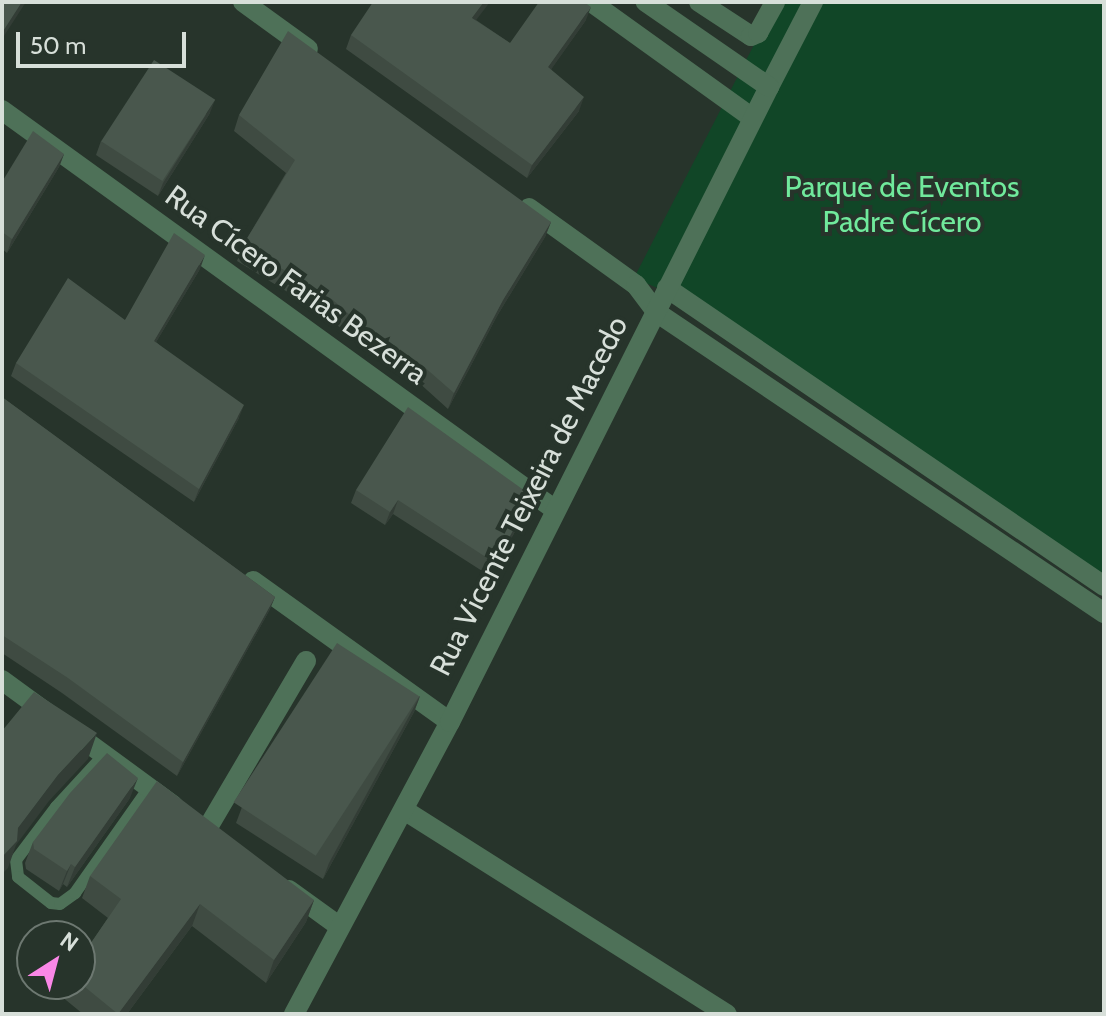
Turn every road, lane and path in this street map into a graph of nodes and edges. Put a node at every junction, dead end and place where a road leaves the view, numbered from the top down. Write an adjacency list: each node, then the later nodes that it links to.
1 (243, 2): 7 (street)
2 (591, 2): 10 (street)
3 (646, 2): 8 (street)
4 (699, 2): 5 (street)
5 (775, 2)
6 (813, 2): 8 (street, Rua Vicente Teixeira de Macedo)
7 (319, 57)
8 (769, 87): 10 (street, Rua Vicente Teixeira de Macedo)
9 (2, 110): 15 (street, Rua Cícero Farias Bezerra)
10 (751, 117): 13 (street, Rua Vicente Teixeira de Macedo)
11 (509, 194): 12 (street)
12 (636, 285): 13 (street); 14 (street)
13 (667, 288): 14 (street, Rua Vicente Teixeira de Macedo); 17 (street)
14 (656, 312): 15 (street, Rua Vicente Teixeira de Macedo); 18 (street)
15 (554, 509): 21 (street, Rua Vicente Teixeira de Macedo)
16 (232, 567): 21 (street)
17 (1104, 586)
18 (1103, 610)
19 (306, 661): 23 (street)
20 (2, 680): 22 (street)
21 (450, 722): 24 (street, Rua Vicente Teixeira de Macedo)
22 (103, 756): 23 (street); 23 (lane)
23 (148, 789)
24 (404, 810): 26 (street, Rua Vicente Teixeira de Macedo); 28 (street)
25 (267, 873): 26 (street)
26 (339, 926): 27 (street, Rua Vicente Teixeira de Macedo)
27 (294, 1014)
28 (727, 1014)

